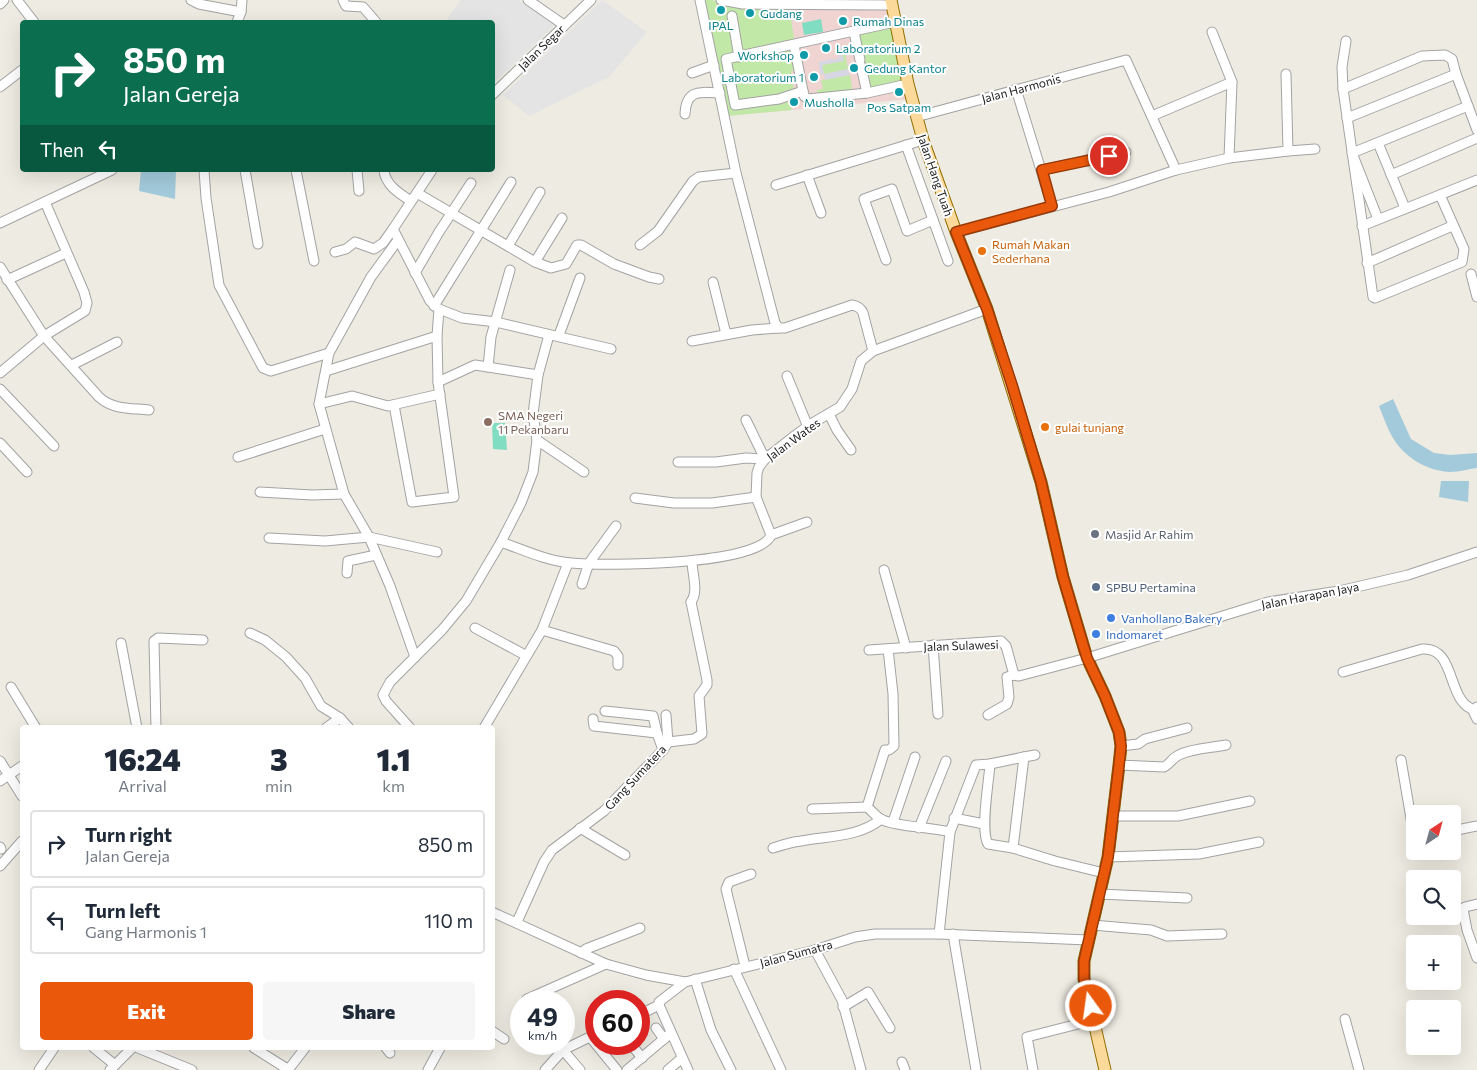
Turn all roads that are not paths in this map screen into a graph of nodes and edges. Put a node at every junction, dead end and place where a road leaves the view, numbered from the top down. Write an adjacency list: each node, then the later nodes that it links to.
1 (4, 0): 11 (street)
2 (17, 0): 14 (street)
3 (191, 0): 12 (street)
4 (242, 0): 12 (street)
5 (344, 0): 16 (street)
6 (528, 0): 18 (street)
7 (591, 0): 18 (street, Jalan Segar)
8 (700, 0): 24 (street)
9 (720, 0): 10 (street)
10 (891, 3): 17 (main road, Jalan Hang Tuah)
11 (0, 4)
12 (241, 12): 15 (street)
13 (732, 16): 23 (street)
14 (32, 20)
15 (238, 20)
16 (374, 20)
17 (895, 22): 19 (street); 30 (main road, Jalan Hang Tuah)
18 (564, 25): 35 (street, Jalan Segar)
19 (854, 32): 22 (street); 37 (street)
20 (1212, 32): 29 (street)
21 (1346, 41): 33 (street)
22 (794, 45): 23 (street); 34 (street)
23 (739, 57): 34 (street)
24 (714, 66): 26 (street); 36 (street)
25 (20, 72): 31 (street)
26 (692, 73)
27 (1286, 74): 50 (street)
28 (1456, 74): 33 (street); 38 (street); 42 (street)
29 (1232, 82): 40 (street); 52 (street)
30 (908, 84): 37 (street); 41 (main road, Jalan Hang Tuah)
31 (0, 88)
32 (1016, 89): 40 (street, Jalan Harmonis); 41 (street, Jalan Harmonis); 53 (street)
33 (1343, 89): 42 (street)
34 (803, 91): 37 (street)
35 (495, 92)
36 (720, 93): 39 (street); 62 (street)
37 (867, 93)
38 (1468, 106): 43 (street); 46 (street)
39 (685, 114)
40 (1152, 116): 54 (street)
41 (916, 117): 45 (main road, Jalan Hang Tuah)
42 (1347, 118): 51 (street)
43 (1477, 130)
44 (1477, 138): 64 (street)
45 (923, 140): 47 (street); 87 (main road, Jalan Hang Tuah)
46 (1378, 143): 51 (street); 64 (street)
47 (906, 145): 63 (street); 81 (street)
48 (1315, 149): 50 (street)
49 (1126, 152): 53 (street)
50 (1288, 152): 52 (street)
51 (1352, 153): 80 (street); 83 (street)
52 (1229, 158): 54 (street)
53 (1042, 170): 75 (street)
54 (1176, 170): 75 (street)
55 (108, 172): 74 (street)
56 (204, 172): 121 (street)
57 (245, 172): 89 (street)
58 (296, 172): 95 (street)
59 (357, 172): 69 (street)
60 (384, 172): 73 (street)
61 (431, 172): 70 (street)
62 (736, 173): 90 (street); 111 (street)
63 (807, 175): 68 (street); 78 (street)
64 (1391, 175): 76 (street)
65 (1477, 180): 72 (street)
66 (511, 182): 86 (street)
67 (471, 183): 77 (street)
68 (776, 185)
69 (359, 192)
70 (417, 192): 73 (street); 77 (street)
71 (540, 192): 91 (street)
72 (1440, 195): 76 (street); 84 (street)
73 (411, 201): 85 (street)
74 (46, 202): 82 (street); 93 (street)
75 (1052, 206): 87 (street)
76 (1405, 208): 80 (street)
77 (451, 213): 86 (street); 101 (street)
78 (821, 213)
79 (562, 218): 97 (street)
80 (1378, 219): 83 (street)
81 (933, 220): 94 (street); 96 (street)
82 (0, 223)
83 (1362, 226): 98 (street)
84 (1452, 226): 98 (street); 98 (street)
85 (393, 230): 88 (street); 92 (street)
86 (480, 230): 91 (street); 108 (street)
87 (956, 232): 109 (main road, Jalan Hang Tuah)
88 (398, 240): 101 (street); 121 (street)
89 (258, 244)
90 (640, 245)
91 (508, 246): 97 (street)
92 (335, 252)
93 (66, 253): 105 (street); 114 (street)
94 (886, 260)
95 (314, 261)
96 (948, 261)
97 (535, 262): 104 (street)
98 (1367, 263)
99 (0, 267): 105 (street)
100 (510, 270): 110 (street)
101 (415, 273): 108 (street)
102 (1471, 274): 107 (street)
103 (580, 278): 116 (street)
104 (659, 279)
105 (7, 280): 114 (street)
106 (713, 282): 112 (street)
107 (1477, 297)
108 (436, 308): 110 (street); 115 (street)
109 (987, 309): 120 (street, Jalan Wates); 177 (main road, Jalan Hang Tuah)
110 (496, 322): 113 (street); 123 (street)
111 (779, 328): 112 (street); 120 (street)
112 (726, 334): 117 (street)
113 (549, 335): 116 (street); 126 (street)
114 (44, 336): 122 (street); 125 (street)
115 (437, 336): 124 (street); 128 (street)
116 (559, 336): 119 (street)
117 (692, 341)
118 (117, 342): 122 (street)
119 (612, 349)
120 (873, 351): 134 (street, Jalan Wates)
121 (329, 353): 124 (street)
122 (72, 365): 133 (street)
123 (488, 367): 126 (street); 128 (street)
124 (326, 370): 131 (street)
125 (0, 373)
126 (538, 375): 138 (street)
127 (787, 376): 136 (street)
128 (438, 382): 130 (street)
129 (0, 389): 140 (street)
130 (440, 394): 132 (street); 132 (street)
131 (319, 404): 132 (street); 137 (street)
132 (394, 405)
133 (149, 410)
134 (829, 414): 136 (street, Jalan Wates); 141 (street)
135 (746, 420): 143 (street)
136 (808, 427): 143 (street, Jalan Wates)
137 (325, 429): 142 (street); 148 (street)
138 (537, 440): 146 (street); 156 (street)
139 (0, 443): 145 (street)
140 (54, 446)
141 (851, 450)
142 (238, 457)
143 (765, 459): 144 (street); 149 (street, Jalan Wates)
144 (678, 462)
145 (27, 472)
146 (584, 472)
147 (260, 492): 148 (street)
148 (344, 494): 154 (street)
149 (756, 497): 150 (street); 153 (street, Jalan Wates)
150 (635, 498)
151 (807, 522): 153 (street)
152 (616, 526): 162 (street)
153 (771, 536): 160 (street)
154 (369, 537): 155 (street); 157 (street); 159 (street)
155 (269, 538)
156 (501, 542): 161 (street); 176 (street)
157 (437, 552)
158 (1477, 552): 177 (street, Jalan Harapan Jaya)
159 (376, 555): 164 (street); 176 (street)
160 (692, 561): 162 (street); 200 (street, Gang Sumatera)
161 (568, 563): 162 (street); 167 (street)
162 (589, 563): 165 (street)
163 (884, 570): 172 (street)
164 (347, 573)
165 (582, 584)
166 (475, 628): 175 (street)
167 (542, 630): 175 (street); 178 (street)
168 (250, 633): 187 (street)
169 (203, 640): 192 (street)
170 (121, 643): 191 (street)
171 (933, 645): 172 (street, Jalan Sulawesi); 180 (street, Jalan Sulawesi); 184 (street)
172 (906, 648): 173 (street, Jalan Sulawesi)
173 (888, 649): 174 (street, Jalan Sulawesi); 216 (street)
174 (869, 650)
175 (525, 655): 196 (street)
176 (415, 657): 195 (street)
177 (1087, 658): 180 (street); 201 (main road, Jalan Hang Tuah)
178 (618, 665)
179 (1343, 672): 182 (street)
180 (1014, 674): 185 (street)
181 (11, 687): 190 (street)
182 (1476, 708): 189 (street)
183 (605, 711): 198 (street)
184 (938, 714)
185 (988, 714)
186 (666, 715): 200 (street)
187 (340, 718): 193 (street); 194 (street)
188 (593, 719): 198 (street)
189 (1477, 720)
190 (34, 725)
191 (136, 725)
192 (156, 725)
193 (330, 725)
194 (346, 725)
195 (407, 725)
196 (486, 725)
197 (1187, 728): 201 (street)
198 (657, 733): 200 (street)
199 (1226, 745): 209 (street)
200 (666, 746): 224 (street, Gang Sumatera)
201 (1121, 746): 209 (main road, Jalan Hang Tuah)
202 (1035, 755): 204 (street)
203 (916, 757): 221 (street)
204 (1024, 757): 208 (street); 231 (street)
205 (1401, 760): 215 (street)
206 (946, 761): 225 (street)
207 (0, 762): 211 (street)
208 (990, 764): 219 (street); 222 (street)
209 (1119, 765): 218 (main road, Jalan Hang Tuah)
210 (20, 767): 211 (street)
211 (9, 774): 212 (street); 213 (street)
212 (0, 780)
213 (20, 793)
214 (1250, 801): 218 (street)
215 (1408, 805)
216 (868, 807): 217 (street); 220 (street)
217 (812, 809)
218 (1114, 816): 233 (main road, Jalan Hang Tuah)
219 (954, 818): 222 (street); 227 (street)
220 (881, 819): 221 (street); 230 (street)
221 (893, 822): 225 (street)
222 (984, 824): 231 (street)
223 (1477, 826): 226 (street)
224 (580, 828): 232 (street); 241 (street, Gang Sumatera)
225 (919, 828): 227 (street)
226 (1461, 829)
227 (950, 832): 244 (street)
228 (1259, 842): 233 (street)
229 (20, 843): 234 (street)
230 (774, 848)
231 (1012, 848): 235 (street)
232 (624, 855)
233 (1108, 857): 235 (main road, Jalan Hang Tuah)
234 (0, 866)
235 (1104, 873): 237 (main road, Jalan Hang Tuah)
236 (751, 874): 252 (street)
237 (1099, 894): 238 (street); 242 (main road, Jalan Hang Tuah)
238 (1187, 898)
239 (1477, 904): 250 (street)
240 (495, 913): 241 (street, Jalan Sumatra)
241 (517, 922): 249 (street, Jalan Sumatra)
242 (1092, 925): 246 (street); 247 (main road, Jalan Hang Tuah)
243 (640, 928): 249 (street)
244 (939, 934): 245 (street, Jalan Sumatra); 248 (street, Jalan Sumatra)
245 (953, 934): 247 (street, Jalan Sumatra); 294 (street)
246 (1222, 934)
247 (1088, 940): 261 (main road, Jalan Hang Tuah)
248 (815, 950): 252 (street, Jalan Sumatra); 258 (street)
249 (581, 953): 251 (street, Jalan Sumatra)
250 (1477, 958)
251 (606, 964): 255 (street, Jalan Sumatra); 256 (street)
252 (745, 966): 253 (street, Jalan Sumatra)
253 (734, 969): 254 (street, Jalan Sumatra); 292 (street)
254 (696, 979): 255 (street, Jalan Sumatra); 291 (street)
255 (685, 982): 257 (street)
256 (547, 990)
257 (659, 1005): 259 (street); 265 (street)
258 (843, 1007): 263 (street); 293 (street)
259 (650, 1010)
260 (1345, 1019): 297 (street)
261 (1094, 1020): 295 (street); 296 (main road, Jalan Hang Tuah)
262 (656, 1028): 265 (street)
263 (890, 1028)
264 (495, 1032): 266 (street)
265 (668, 1036): 278 (street); 279 (street)
266 (504, 1039)
267 (53, 1050): 281 (street)
268 (96, 1050): 280 (street)
269 (130, 1050): 280 (street)
270 (143, 1050): 282 (street)
271 (257, 1050): 283 (street)
272 (303, 1050): 283 (street)
273 (439, 1050): 284 (street)
274 (558, 1055): 285 (street)
275 (567, 1055): 286 (street)
276 (606, 1055): 287 (street)
277 (640, 1055): 278 (street)
278 (642, 1058): 288 (street)
279 (682, 1058): 289 (street); 290 (street)
280 (112, 1067)
281 (39, 1070)
282 (192, 1070)
283 (288, 1070)
284 (428, 1070)
285 (545, 1070)
286 (580, 1070)
287 (617, 1070)
288 (627, 1070)
289 (668, 1070)
290 (688, 1070)
291 (731, 1070)
292 (781, 1070)
293 (861, 1070)
294 (976, 1070)
295 (1033, 1070)
296 (1105, 1070)
297 (1359, 1070)

